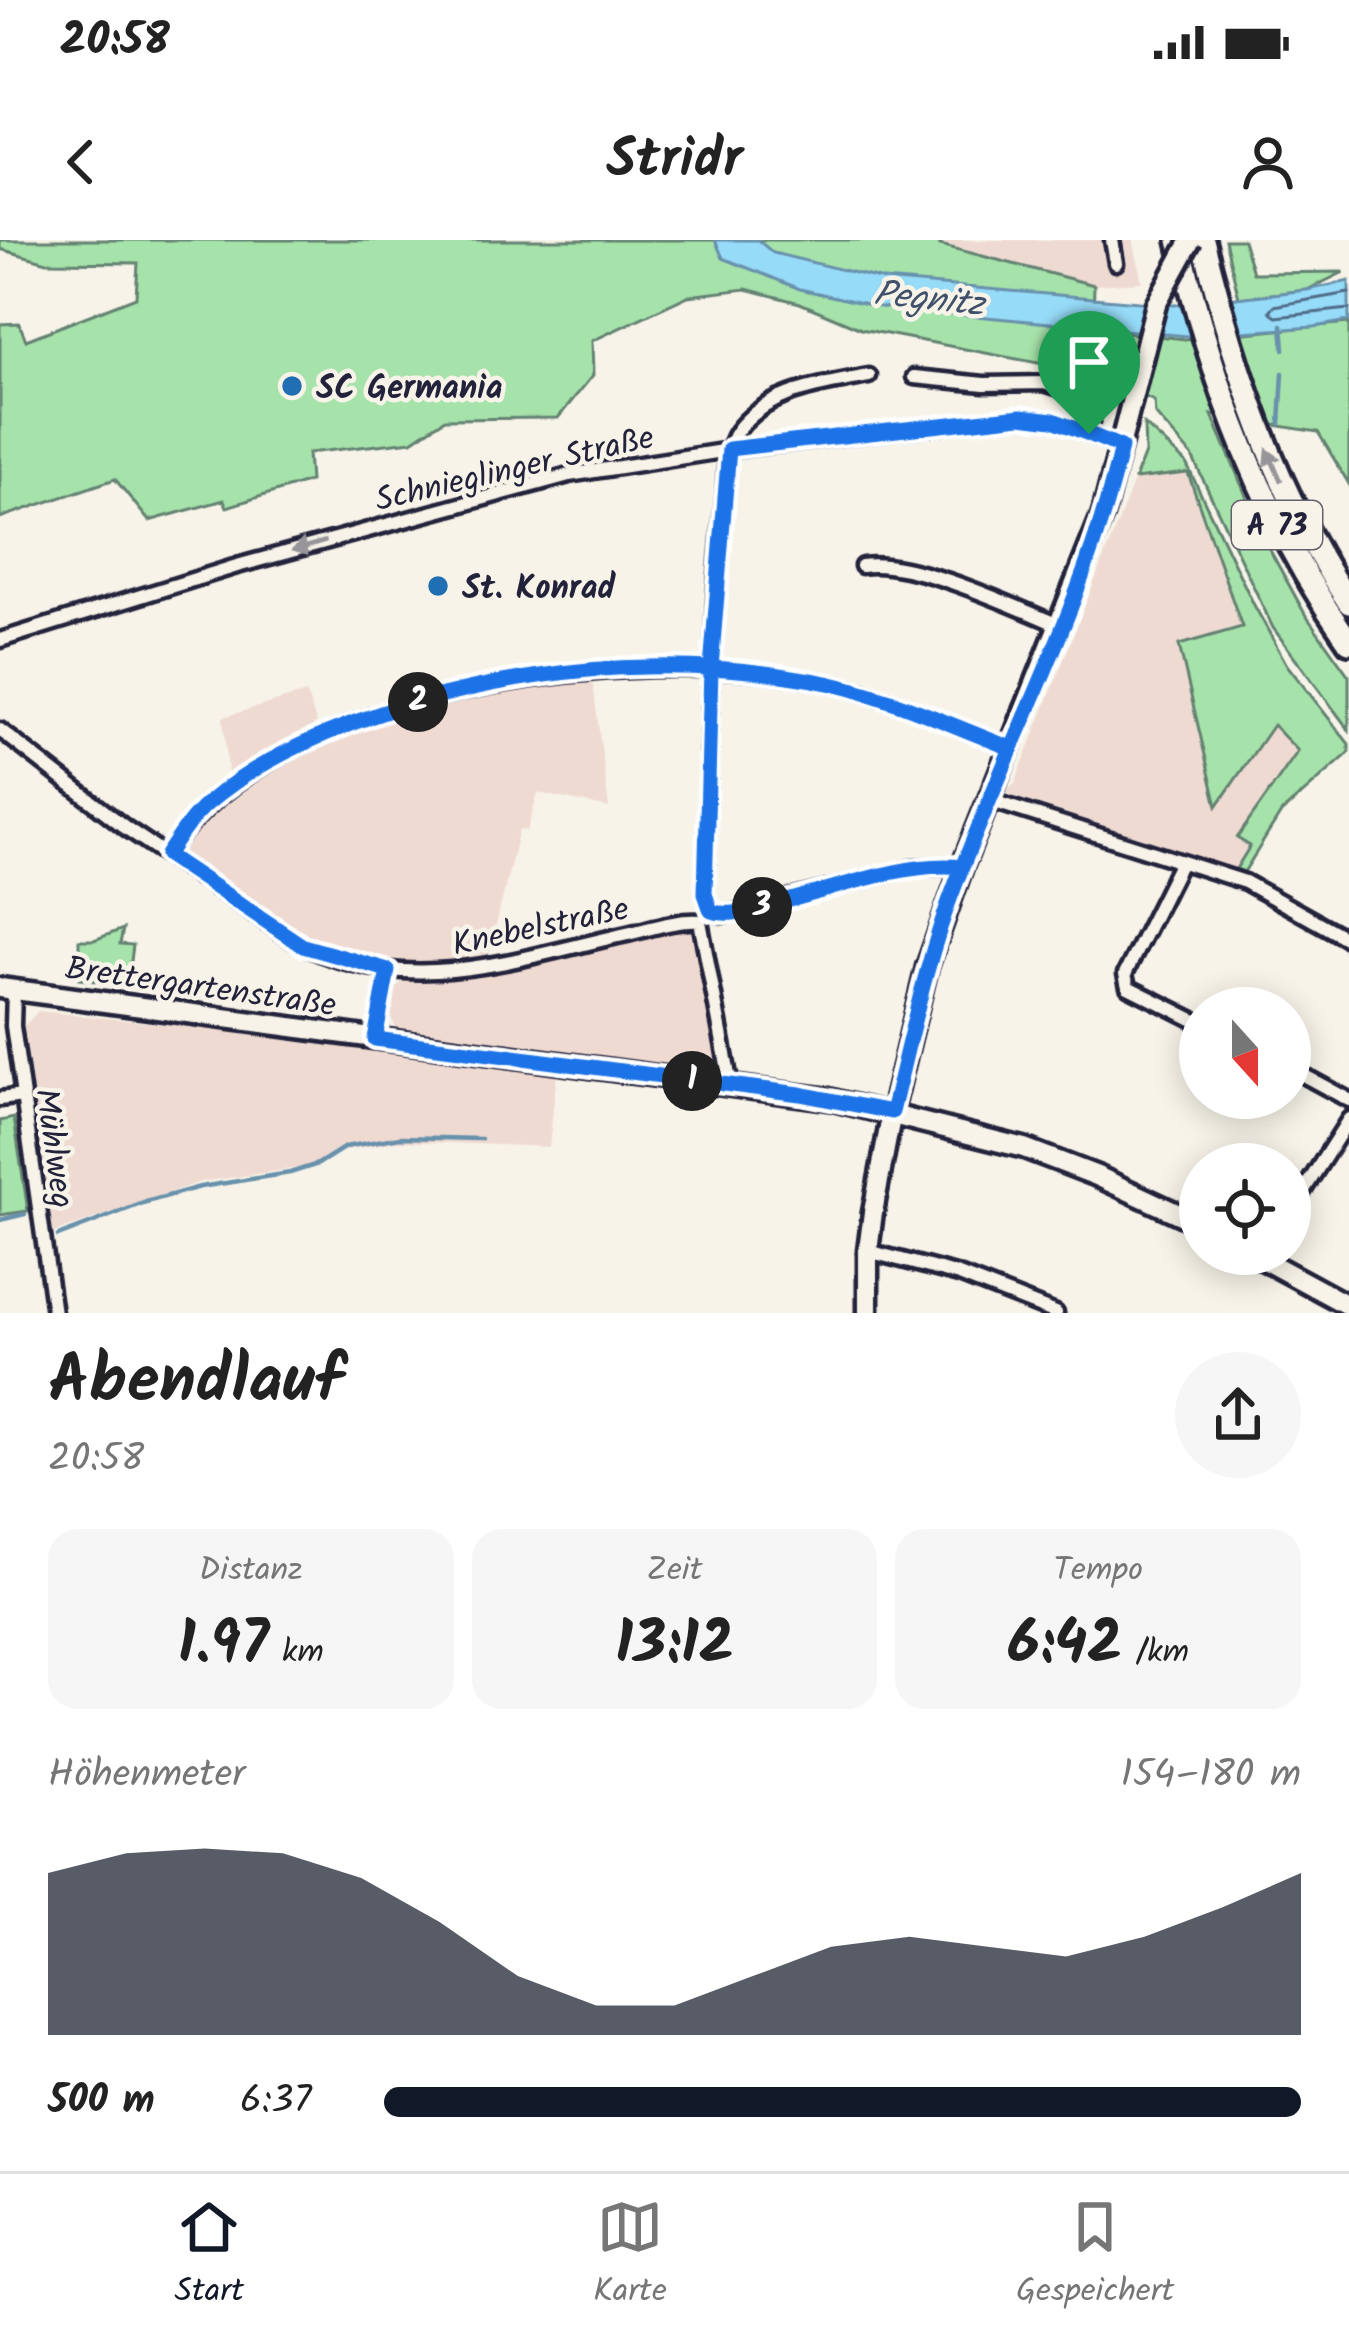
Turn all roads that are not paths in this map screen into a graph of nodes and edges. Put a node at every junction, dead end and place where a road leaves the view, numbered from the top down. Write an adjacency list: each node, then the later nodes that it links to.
1 (1112, 240): 5 (street)
2 (1179, 240): 15 (highway, A 73)
3 (1191, 240): 9 (main road, bridge)
4 (1203, 240): 12 (highway, A 73, one-way to 4)
5 (1116, 263)
6 (869, 376): 10 (street)
7 (914, 377): 8 (street)
8 (1089, 434): 9 (street, Schnieglinger Straße); 10 (street, Schnieglinger Straße)
9 (1121, 447): 13 (main road)
10 (729, 449): 14 (street, Schnieglinger Straße, one-way to 14); 16 (street)
11 (862, 566): 13 (street)
12 (1349, 603)
13 (1061, 626): 18 (main road)
14 (0, 640)
15 (1349, 642)
16 (711, 668): 18 (street); 20 (street); 23 (street)
17 (0, 730): 20 (street, Knebelstraße)
18 (1011, 748): 19 (main road)
19 (989, 800): 21 (street); 22 (main road)
20 (167, 855): 25 (street, Knebelstraße)
21 (1181, 862): 24 (street); 27 (street)
22 (962, 867): 23 (street, Knebelstraße); 34 (main road)
23 (705, 916): 25 (street, Knebelstraße); 30 (street)
24 (1349, 940)
25 (388, 970): 28 (street)
26 (7, 988): 28 (main road, Brettergartenstraße); 31 (street, Mühlweg)
27 (1179, 1012)
28 (375, 1039): 30 (main road, Brettergartenstraße)
29 (1311, 1079): 33 (street)
30 (741, 1087): 34 (main road, Brettergartenstraße)
31 (22, 1096): 32 (street); 41 (street, Mühlweg)
32 (0, 1099)
33 (1349, 1100)
34 (892, 1112): 37 (main road, Brettergartenstraße); 38 (main road)
35 (1349, 1119): 36 (street)
36 (1311, 1179)
37 (1179, 1216)
38 (868, 1251): 42 (main road); 43 (street)
39 (1294, 1275): 40 (main road)
40 (1349, 1306)
41 (53, 1313)
42 (868, 1313)
43 (1056, 1313)

